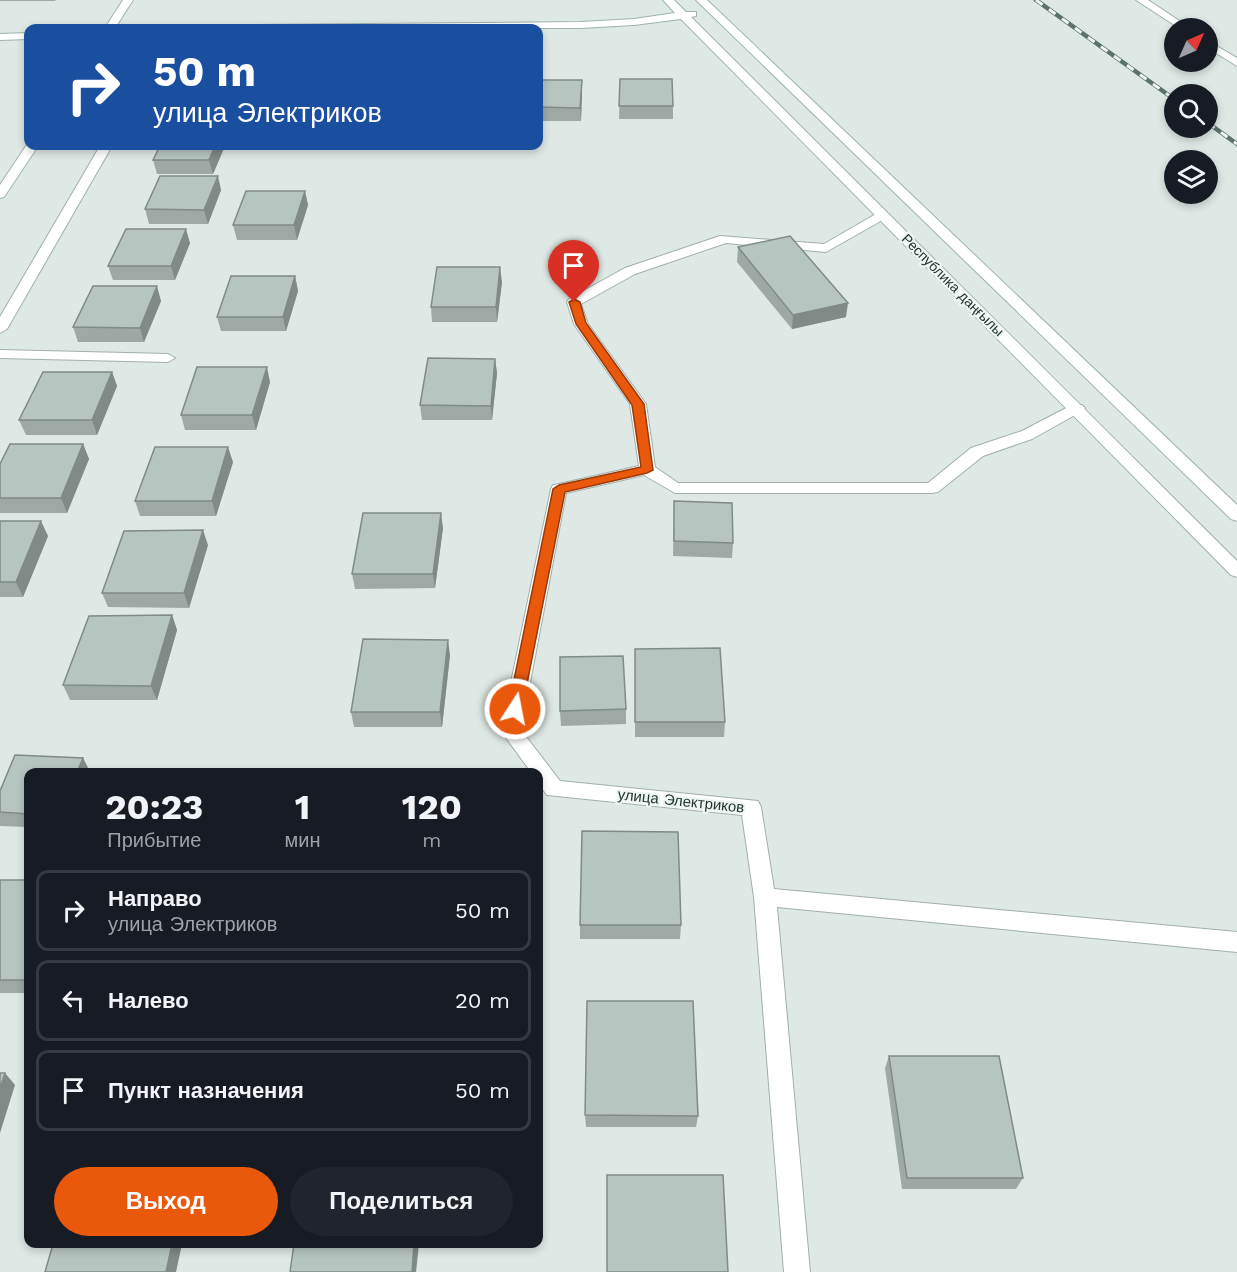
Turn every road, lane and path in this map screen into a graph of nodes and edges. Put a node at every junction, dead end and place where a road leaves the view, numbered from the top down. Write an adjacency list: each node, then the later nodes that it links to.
1 (128, 0): 7 (street)
2 (668, 0): 5 (street, Республика даңғылы)
3 (1141, 0): 6 (street)
4 (707, 5): 5 (street); 22 (street, Республика даңғылы)
5 (685, 15): 8 (street); 16 (street, Республика даңғылы)
6 (1169, 18)
7 (113, 24)
8 (543, 25)
9 (24, 36): 10 (street)
10 (0, 37)
11 (1218, 51): 12 (street)
12 (1237, 63)
13 (29, 150): 15 (street)
14 (104, 150): 17 (street)
15 (0, 194)
16 (881, 215): 20 (street, Республика даңғылы); 21 (street)
17 (0, 329)
18 (0, 354): 19 (street)
19 (168, 358)
20 (1077, 408): 21 (street); 23 (street, Республика даңғылы)
21 (647, 470): 24 (street, улица Электриков)
22 (1237, 515)
23 (1237, 571)
24 (538, 768)
25 (543, 774): 26 (street, улица Электриков)
26 (765, 897): 27 (street); 28 (street, улица Электриков)
27 (1237, 942)
28 (797, 1272)

